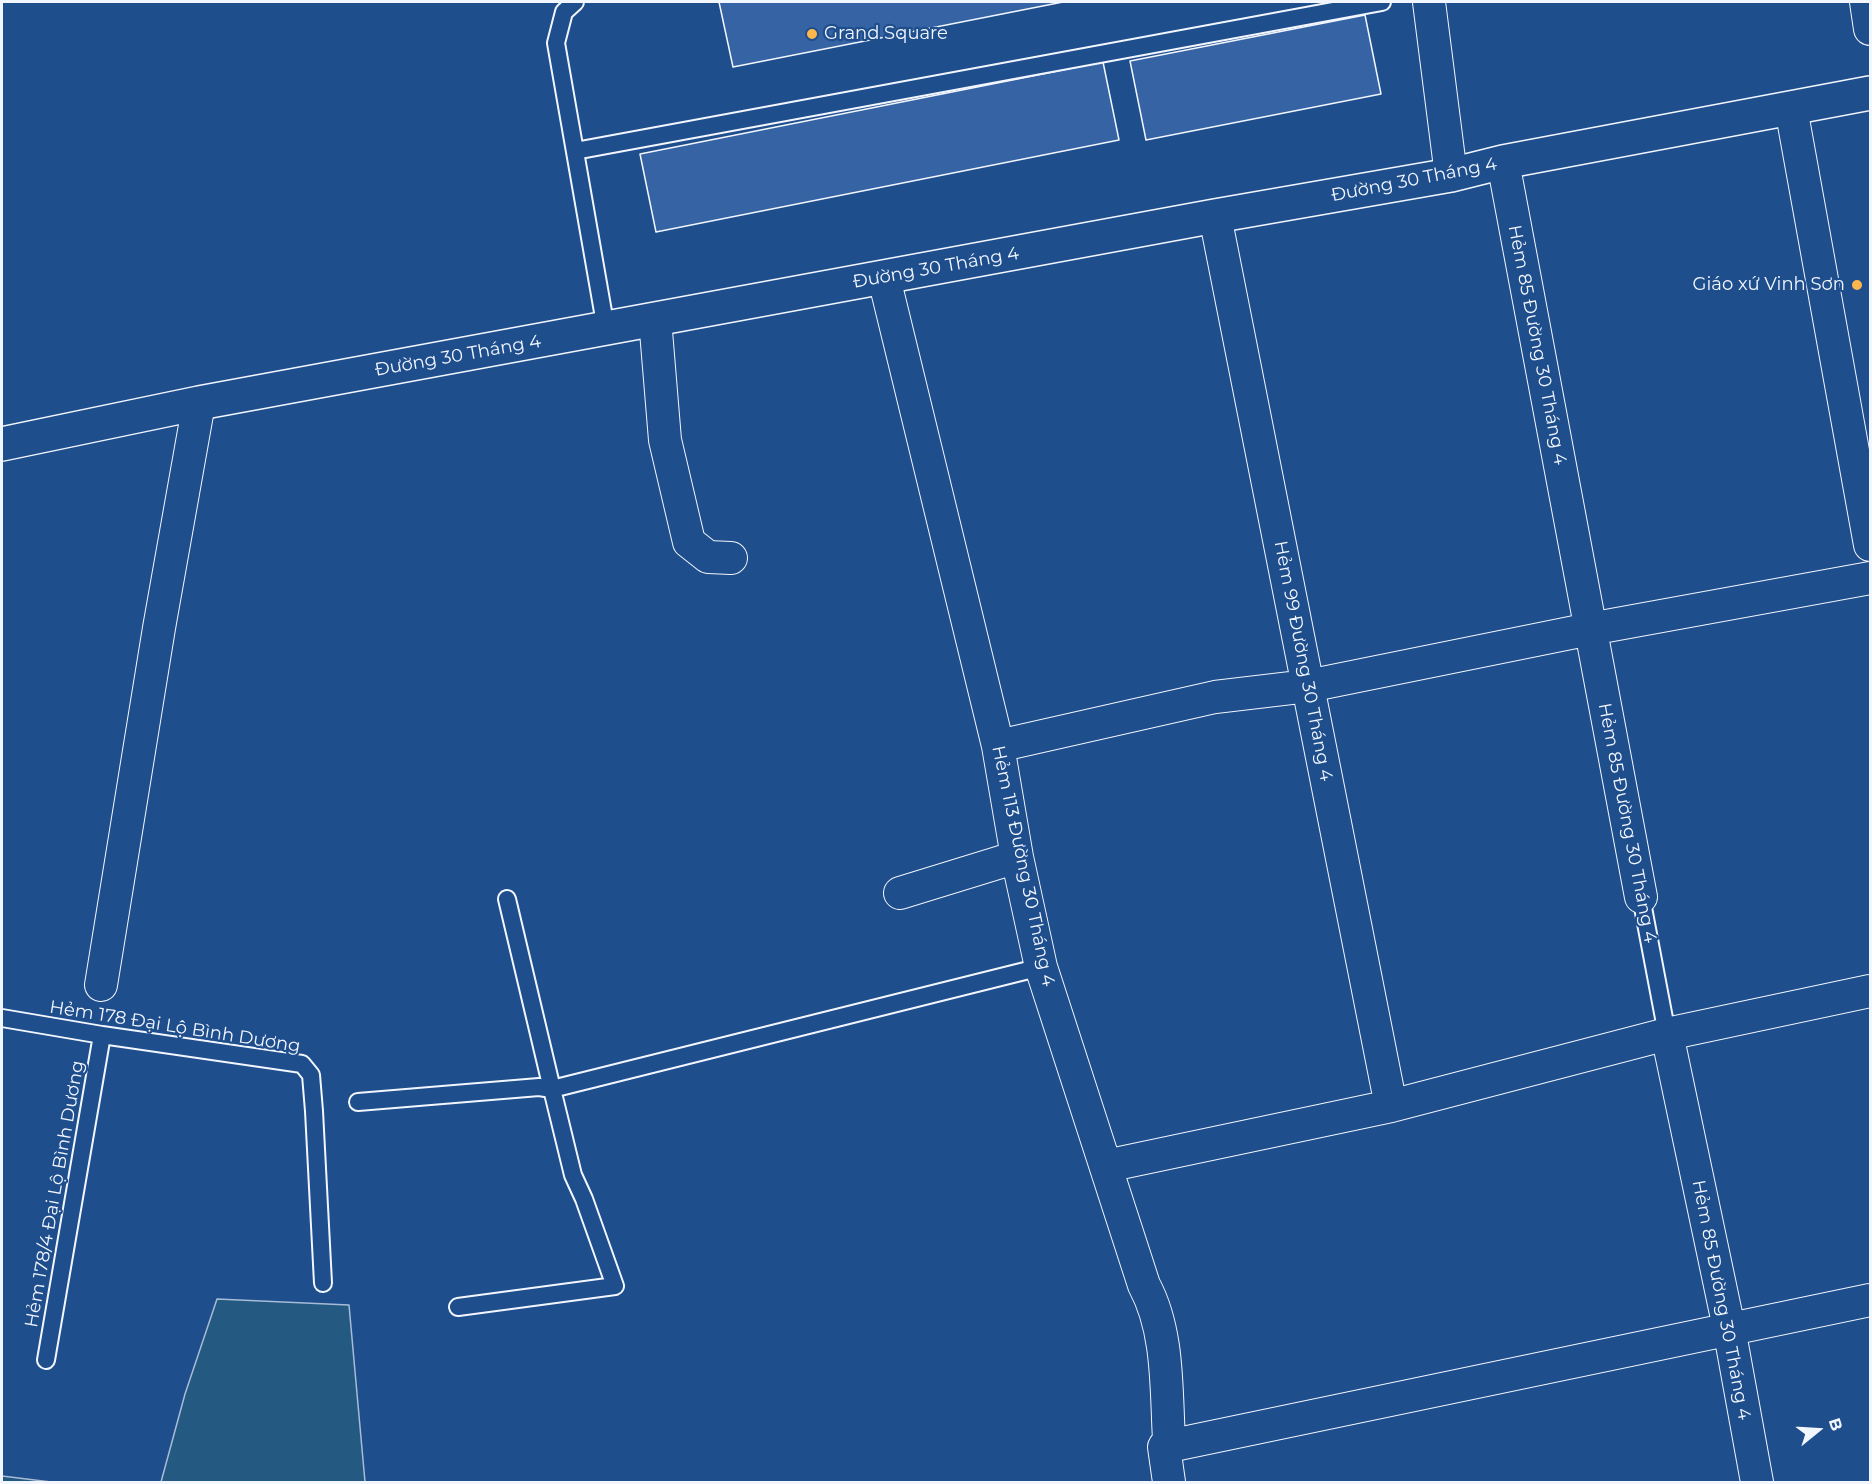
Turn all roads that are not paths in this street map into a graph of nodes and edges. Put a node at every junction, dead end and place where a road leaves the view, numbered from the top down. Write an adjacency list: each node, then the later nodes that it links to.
1 (575, 2): 8 (lane)
2 (1382, 2): 8 (lane)
3 (1429, 2): 10 (street)
4 (1866, 2): 5 (street)
5 (1870, 29)
6 (1870, 93): 7 (main road, Đường 30 Tháng 4)
7 (1791, 108): 9 (main road, Đường 30 Tháng 4); 17 (street)
8 (575, 151): 14 (lane)
9 (1503, 162): 10 (main road, Đường 30 Tháng 4); 20 (street, Hẻm 85 Đường 30 Tháng 4)
10 (1451, 175): 11 (main road, Đường 30 Tháng 4)
11 (1215, 216): 12 (main road, Đường 30 Tháng 4); 21 (street, Hẻm 99 Đường 30 Tháng 4)
12 (884, 278): 13 (main road, Đường 30 Tháng 4); 22 (street, Hẻm 113 Đường 30 Tháng 4)
13 (655, 320): 14 (main road, Đường 30 Tháng 4); 18 (street)
14 (606, 329): 15 (main road, Đường 30 Tháng 4)
15 (199, 403): 16 (main road, Đường 30 Tháng 4); 28 (street)
16 (2, 444)
17 (1870, 545)
18 (731, 558)
19 (1870, 578): 20 (street)
20 (1590, 629): 21 (street); 25 (street, Hẻm 85 Đường 30 Tháng 4)
21 (1308, 686): 22 (street); 35 (street, Hẻm 99 Đường 30 Tháng 4)
22 (998, 746): 23 (street, Hẻm 113 Đường 30 Tháng 4)
23 (1017, 857): 24 (street); 27 (street, Hẻm 113 Đường 30 Tháng 4)
24 (900, 893)
25 (1641, 897): 31 (lane, Hẻm 85 Đường 30 Tháng 4)
26 (507, 898): 33 (lane)
27 (1041, 967): 33 (lane); 36 (street, Hẻm 113 Đường 30 Tháng 4)
28 (101, 985)
29 (1870, 991): 31 (street)
30 (2, 1018): 32 (lane, Hẻm 178 Đại Lộ Bình Dương)
31 (1667, 1034): 35 (street); 40 (street, Hẻm 85 Đường 30 Tháng 4)
32 (102, 1035): 37 (lane, Hẻm 178 Đại Lộ Bình Dương); 41 (lane, Hẻm 178/4 Đại Lộ Bình Dương)
33 (552, 1089): 34 (lane); 39 (lane)
34 (358, 1102)
35 (1391, 1106): 36 (street)
36 (1106, 1166): 42 (street, Hẻm 113 Đường 30 Tháng 4)
37 (323, 1283)
38 (1870, 1300): 40 (street)
39 (458, 1307)
40 (1729, 1328): 42 (street); 44 (street, Hẻm 85 Đường 30 Tháng 4)
41 (46, 1360)
42 (1164, 1447): 43 (street, Hẻm 113 Đường 30 Tháng 4)
43 (1169, 1482)
44 (1757, 1482)

